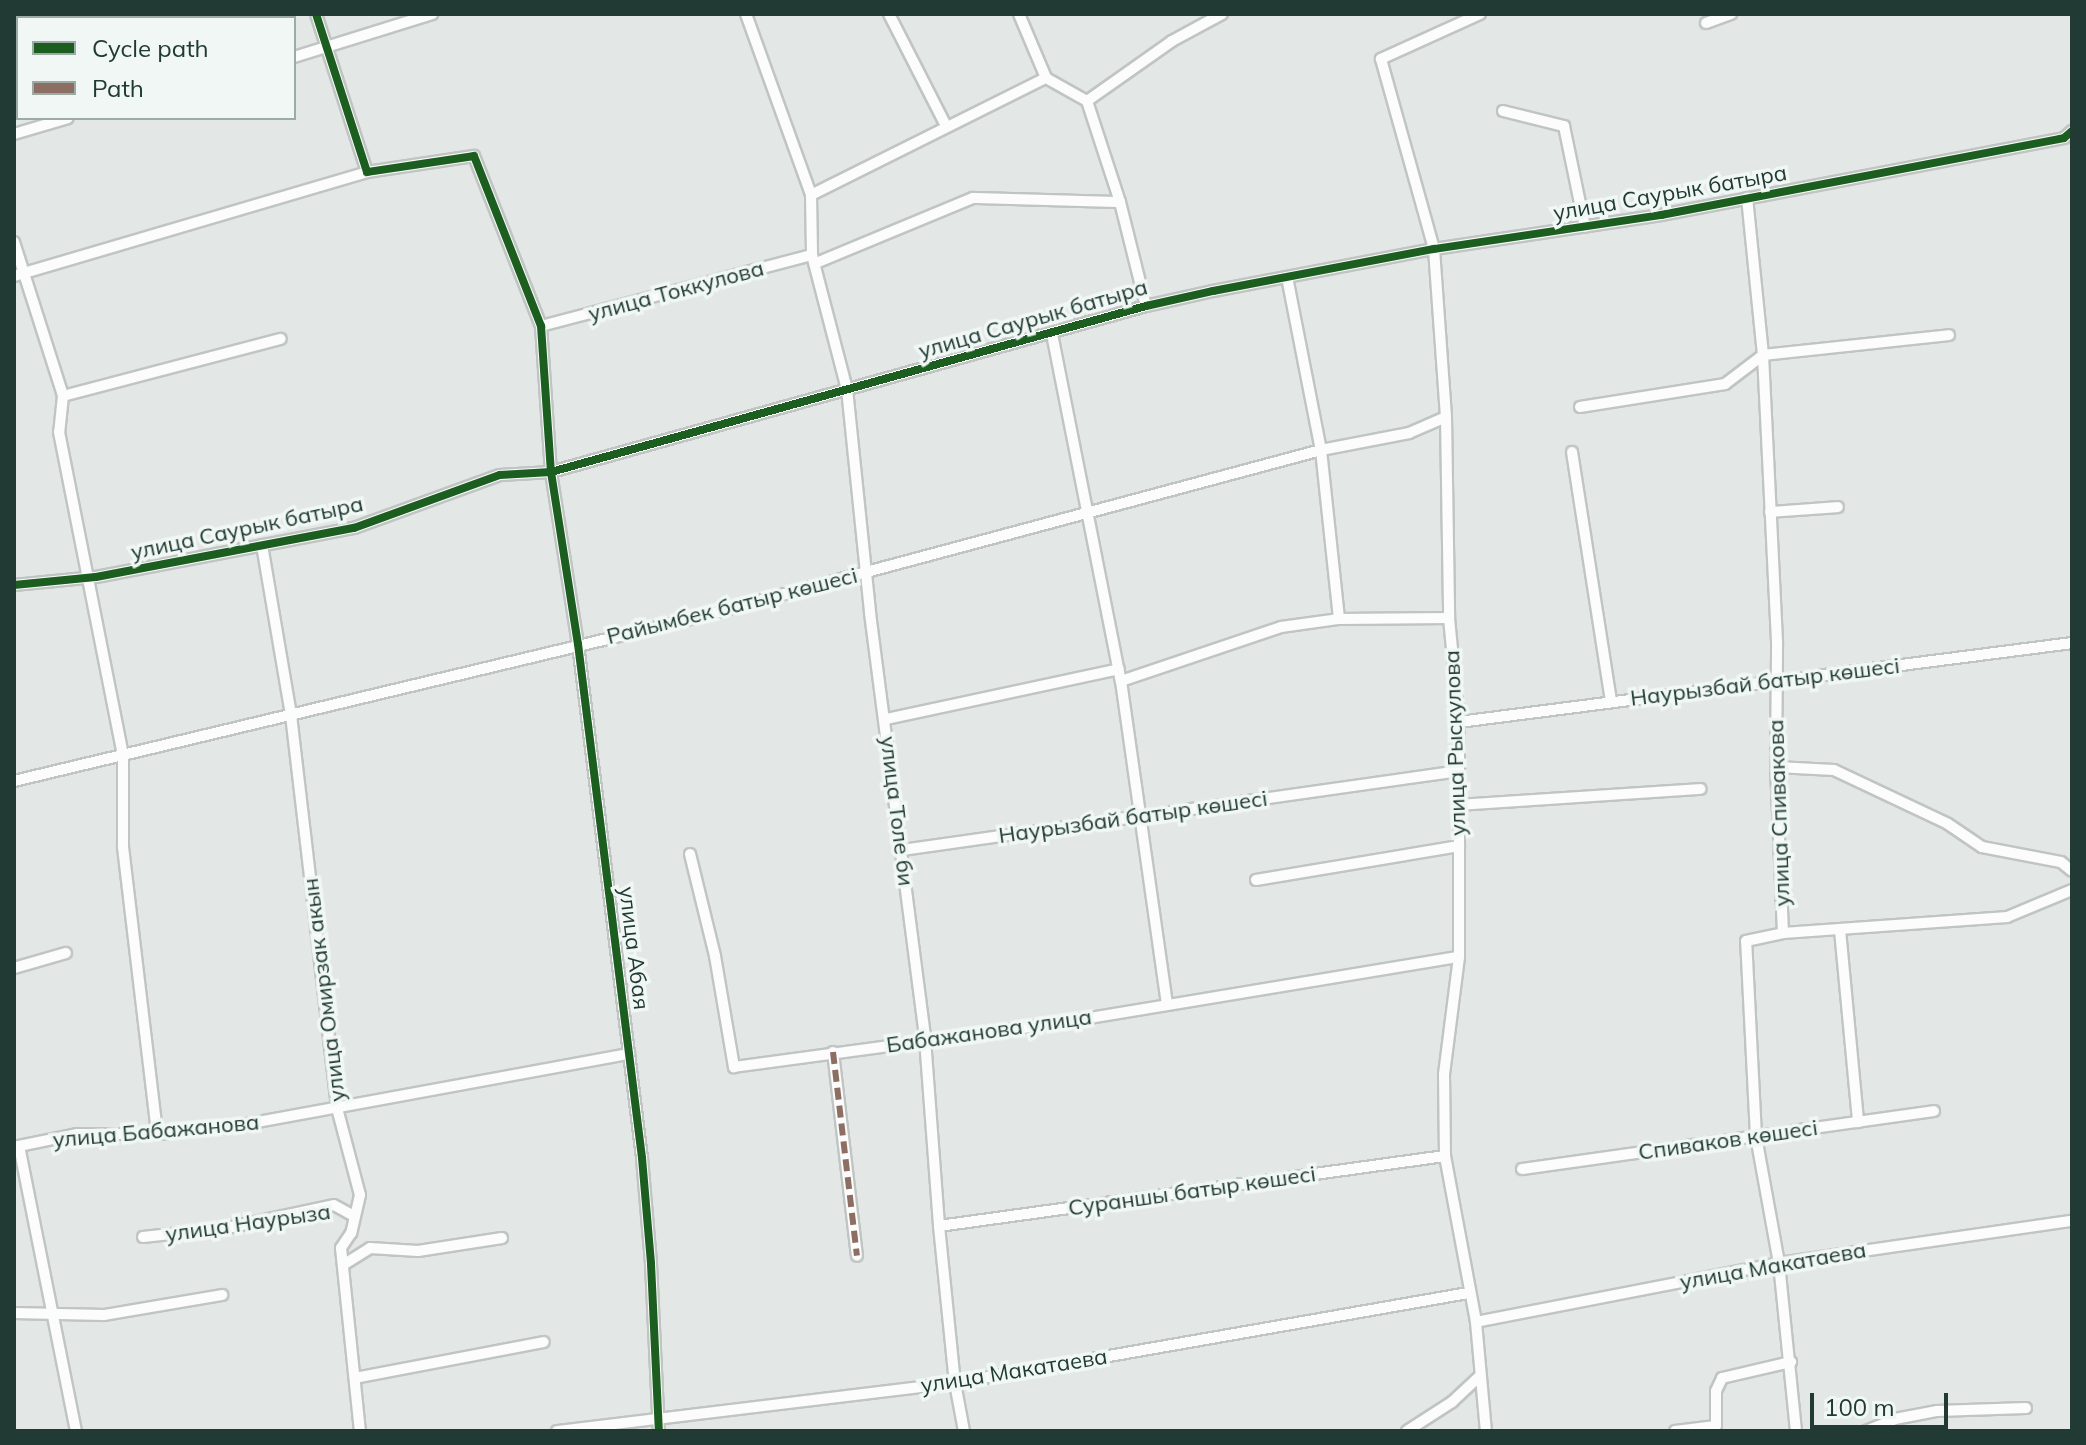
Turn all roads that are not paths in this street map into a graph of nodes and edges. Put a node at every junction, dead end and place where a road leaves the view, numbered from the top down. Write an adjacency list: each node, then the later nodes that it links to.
1 (316, 14): 10 (street)
2 (432, 14): 10 (street)
3 (746, 14): 20 (street, улица Толе би)
4 (889, 14): 16 (street)
5 (1019, 14): 12 (street)
6 (1222, 14): 13 (street)
7 (1480, 14): 25 (street, улица Рыскулова)
8 (1731, 14): 9 (street)
9 (1706, 23)
10 (327, 46): 11 (street); 19 (street)
11 (296, 56)
12 (1046, 78): 13 (street); 16 (street)
13 (1087, 101): 22 (street)
14 (1503, 111): 23 (street)
15 (61, 120): 18 (street)
16 (946, 126): 20 (street)
17 (2072, 131): 21 (street, улица Саурык батыра)
18 (14, 134)
19 (367, 172): 27 (street); 30 (street, улица Абая)
20 (811, 195): 26 (street, улица Толе би)
21 (1747, 198): 23 (street, улица Саурык батыра); 34 (street, улица Спивакова)
22 (1120, 202): 26 (street, улица Токкулова); 29 (street)
23 (1585, 227): 25 (street, улица Саурык батыра)
24 (14, 242): 27 (street)
25 (1434, 249): 28 (street, улица Саурык батыра); 38 (street, улица Рыскулова)
26 (814, 259): 30 (street, улица Токкулова); 35 (street, улица Толе би)
27 (19, 275): 36 (street)
28 (1287, 277): 29 (street, улица Саурык батыра); 39 (street)
29 (1146, 306): 31 (street, улица Саурык батыра)
30 (541, 326): 41 (street, улица Абая)
31 (1052, 334): 35 (street, улица Саурык батыра); 44 (street)
32 (1949, 335): 34 (street)
33 (281, 339): 36 (street)
34 (1763, 355): 37 (street); 43 (street, улица Спивакова)
35 (847, 389): 41 (street, улица Саурык батыра); 46 (street, улица Толе би)
36 (63, 396): 47 (street)
37 (1580, 407)
38 (1446, 417): 39 (street, Райымбек батыр көшесі); 49 (street, улица Рыскулова)
39 (1321, 450): 44 (street, Райымбек батыр көшесі); 50 (street)
40 (1572, 452): 56 (street)
41 (551, 472): 45 (street, улица Саурык батыра); 52 (street, улица Абая)
42 (1838, 507): 43 (street)
43 (1770, 512): 55 (street, улица Спивакова)
44 (1086, 515): 46 (street, Райымбек батыр көшесі); 53 (street)
45 (262, 545): 47 (street, улица Саурык батыра); 57 (street, улица Омирзак акын)
46 (867, 573): 52 (street, Райымбек батыр көшесі); 58 (street, улица Толе би)
47 (89, 578): 48 (street, улица Саурык батыра); 60 (street)
48 (14, 585)
49 (1449, 618): 50 (street); 59 (street, улица Рыскулова)
50 (1339, 619): 54 (street)
51 (2072, 643): 55 (street, Наурызбай батыр көшесі)
52 (578, 644): 57 (street, Райымбек батыр көшесі); 81 (street, улица Абая)
53 (1119, 669): 54 (street); 58 (street)
54 (1121, 681): 66 (street)
55 (1776, 681): 56 (street, Наурызбай батыр көшесі); 61 (street, улица Спивакова)
56 (1611, 702): 59 (street, Наурызбай батыр көшесі)
57 (291, 715): 60 (street, Райымбек батыр көшесі); 82 (street, улица Омирзак акын)
58 (886, 719): 68 (street, улица Толе би)
59 (1459, 722): 62 (street, улица Рыскулова)
60 (123, 756): 63 (street, Райымбек батыр көшесі); 85 (street)
61 (1776, 767): 70 (street); 74 (street, улица Спивакова)
62 (1459, 771): 65 (street, улица Рыскулова); 66 (street, Наурызбай батыр көшесі)
63 (14, 781)
64 (1700, 789): 65 (street)
65 (1459, 805): 67 (street, улица Рыскулова)
66 (1139, 817): 68 (street, Наурызбай батыр көшесі); 78 (street)
67 (1459, 846): 71 (street); 76 (street, улица Рыскулова)
68 (902, 850): 79 (street, улица Толе би)
69 (690, 854): 80 (street, Бабажанова улица)
70 (2072, 871)
71 (1256, 880)
72 (2072, 890): 73 (street)
73 (1840, 930): 74 (street); 84 (street)
74 (1783, 933): 86 (street, улица Спивакова)
75 (66, 953): 77 (street)
76 (1459, 957): 78 (street, Бабажанова улица); 88 (street, улица Рыскулова)
77 (14, 968)
78 (1167, 1005): 79 (street, Бабажанова улица)
79 (925, 1039): 80 (street, Бабажанова улица); 92 (street, улица Толе би)
80 (833, 1052): 95 (street)
81 (629, 1054): 82 (street, улица Бабажанова); 109 (street, улица Абая)
82 (337, 1108): 85 (street, улица Бабажанова); 90 (street, улица Омирзак акын)
83 (1934, 1111): 84 (street, Спиваков көшесі)
84 (1858, 1122): 86 (street, Спиваков көшесі)
85 (157, 1134): 87 (street, улица Бабажанова)
86 (1756, 1136): 89 (street, Спиваков көшесі); 96 (street, улица Спивакова)
87 (16, 1146): 101 (street)
88 (1445, 1156): 92 (street, Сураншы батыр көшесі); 98 (street, улица Рыскулова)
89 (1522, 1169)
90 (352, 1215): 93 (street, улица Наурыза); 97 (street, улица Омирзак акын)
91 (2072, 1221): 96 (street, улица Макатаева)
92 (939, 1226): 107 (street, улица Толе би)
93 (143, 1237)
94 (502, 1238): 97 (street)
95 (857, 1256)
96 (1779, 1263): 102 (street, улица Макатаева); 104 (street, улица Спивакова)
97 (343, 1265): 106 (street, улица Омирзак акын)
98 (1468, 1293): 102 (street, улица Рыскулова); 107 (street, улица Макатаева)
99 (222, 1295): 101 (street)
100 (14, 1313): 101 (street)
101 (52, 1313): 110 (street)
102 (1476, 1322): 105 (street, улица Рыскулова)
103 (544, 1342): 106 (street)
104 (1791, 1362): 117 (street); 118 (street, улица Спивакова)
105 (1480, 1376): 115 (street); 116 (street, улица Рыскулова)
106 (355, 1378): 111 (street, улица Омирзак акын)
107 (955, 1383): 109 (street, улица Макатаева); 114 (street, улица Толе би)
108 (2026, 1408): 119 (street)
109 (658, 1418): 112 (street, улица Макатаева); 113 (street, улица Абая)
110 (76, 1431)
111 (360, 1431)
112 (557, 1431)
113 (659, 1431)
114 (964, 1431)
115 (1407, 1431)
116 (1486, 1431)
117 (1675, 1431)
118 (1796, 1431)
119 (1866, 1431)

